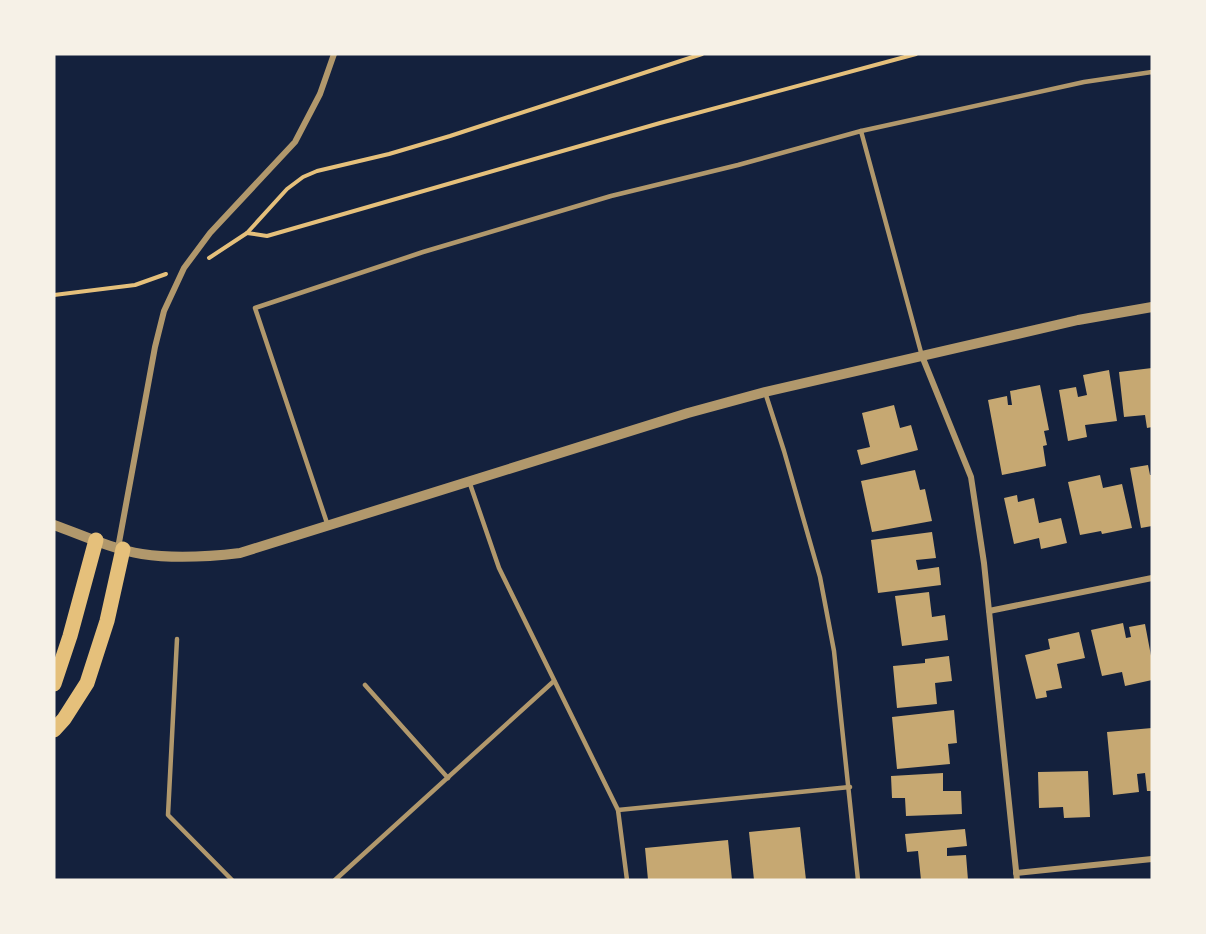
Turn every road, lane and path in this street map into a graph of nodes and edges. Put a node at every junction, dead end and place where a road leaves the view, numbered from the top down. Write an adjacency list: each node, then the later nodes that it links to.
1 (334, 54): 7 (street)
2 (702, 54): 6 (path)
3 (915, 54): 6 (path)
4 (1152, 72): 5 (lane)
5 (861, 131): 10 (lane); 14 (lane)
6 (247, 232): 7 (path)
7 (184, 268): 8 (path); 16 (street)
8 (54, 296)
9 (1152, 307): 10 (street)
10 (922, 356): 11 (street); 18 (street)
11 (765, 392): 12 (street); 25 (lane)
12 (469, 481): 14 (street); 20 (lane)
13 (54, 525): 15 (street)
14 (328, 526): 16 (street)
15 (96, 540): 16 (street); 21 (main road)
16 (121, 549): 23 (main road)
17 (1152, 578): 18 (street)
18 (989, 611): 28 (street)
19 (177, 639): 29 (lane)
20 (554, 681): 24 (lane); 26 (lane)
21 (54, 684)
22 (365, 685): 24 (lane)
23 (54, 730)
24 (448, 778): 30 (lane)
25 (850, 787): 26 (lane); 32 (lane)
26 (618, 810): 31 (lane)
27 (1152, 859): 28 (street)
28 (1016, 876)
29 (232, 880)
30 (335, 880)
31 (627, 880)
32 (858, 880)

